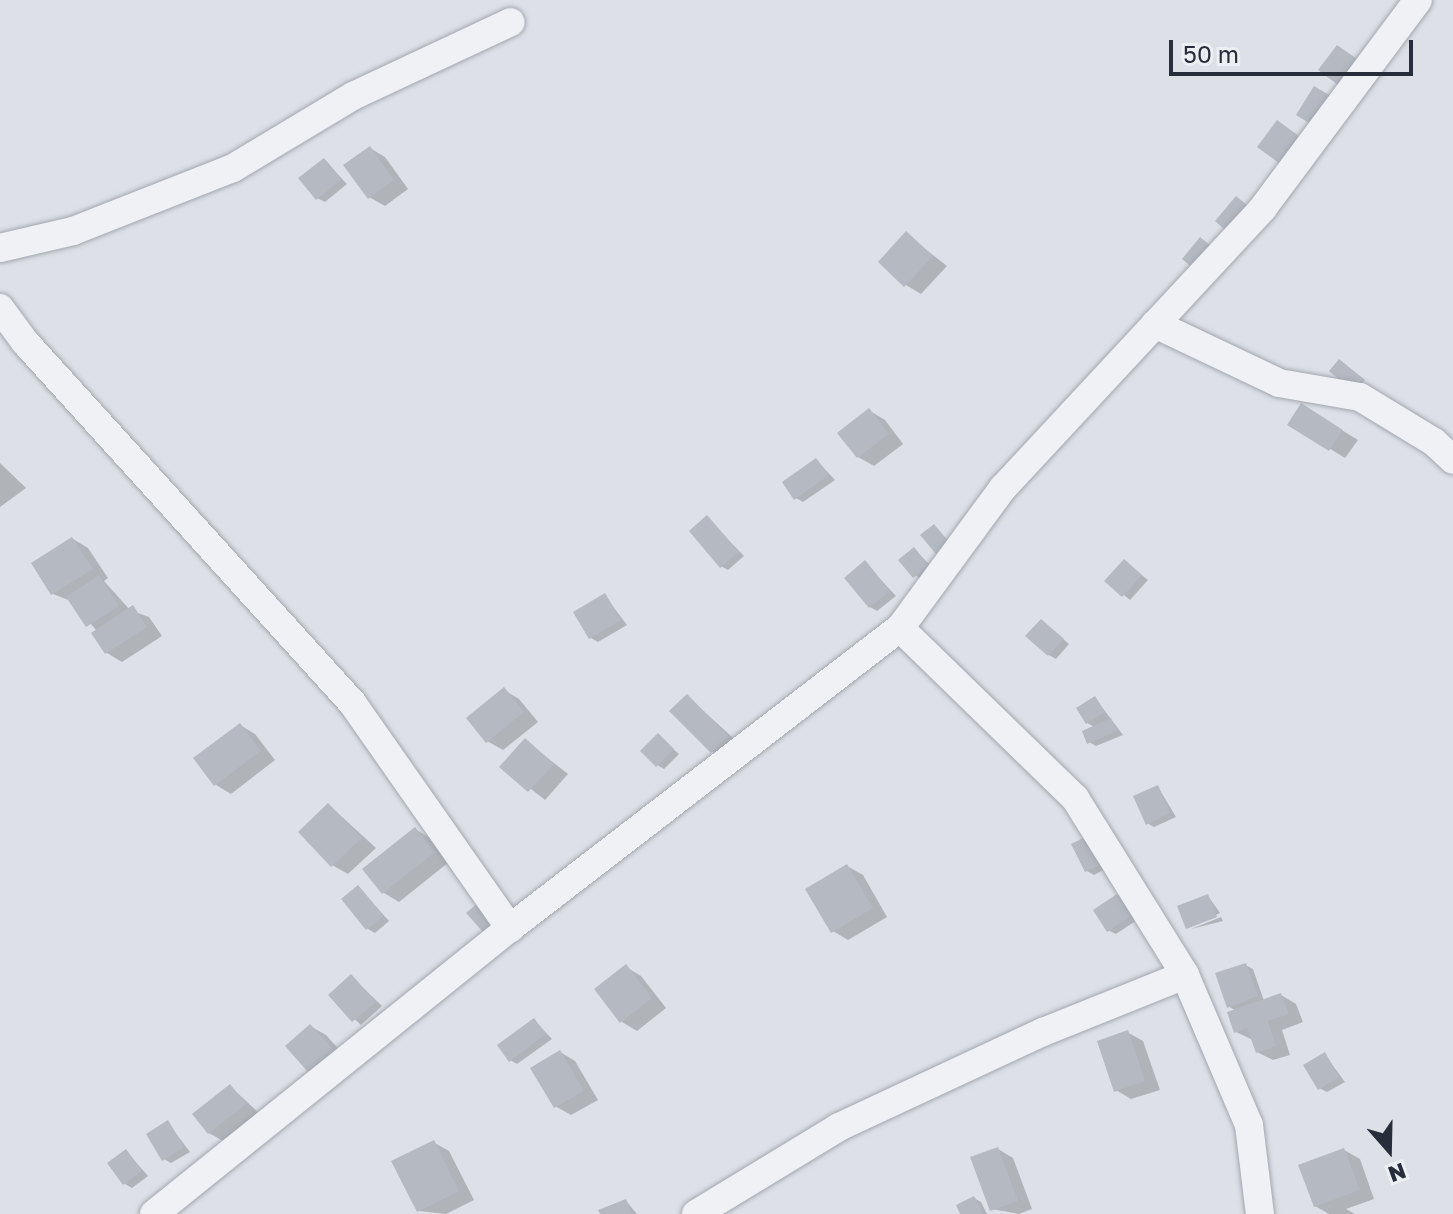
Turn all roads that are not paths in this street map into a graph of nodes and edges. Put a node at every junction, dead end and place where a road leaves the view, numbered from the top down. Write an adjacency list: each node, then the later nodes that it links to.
1 (1418, 0): 5 (street)
2 (511, 22): 3 (street)
3 (0, 248)
4 (0, 308): 8 (street)
5 (1155, 324): 6 (street); 7 (street)
6 (1453, 460)
7 (900, 628): 8 (street); 9 (street)
8 (510, 928): 10 (street)
9 (1185, 975): 11 (street); 12 (street)
10 (154, 1214)
11 (696, 1214)
12 (1260, 1214)

